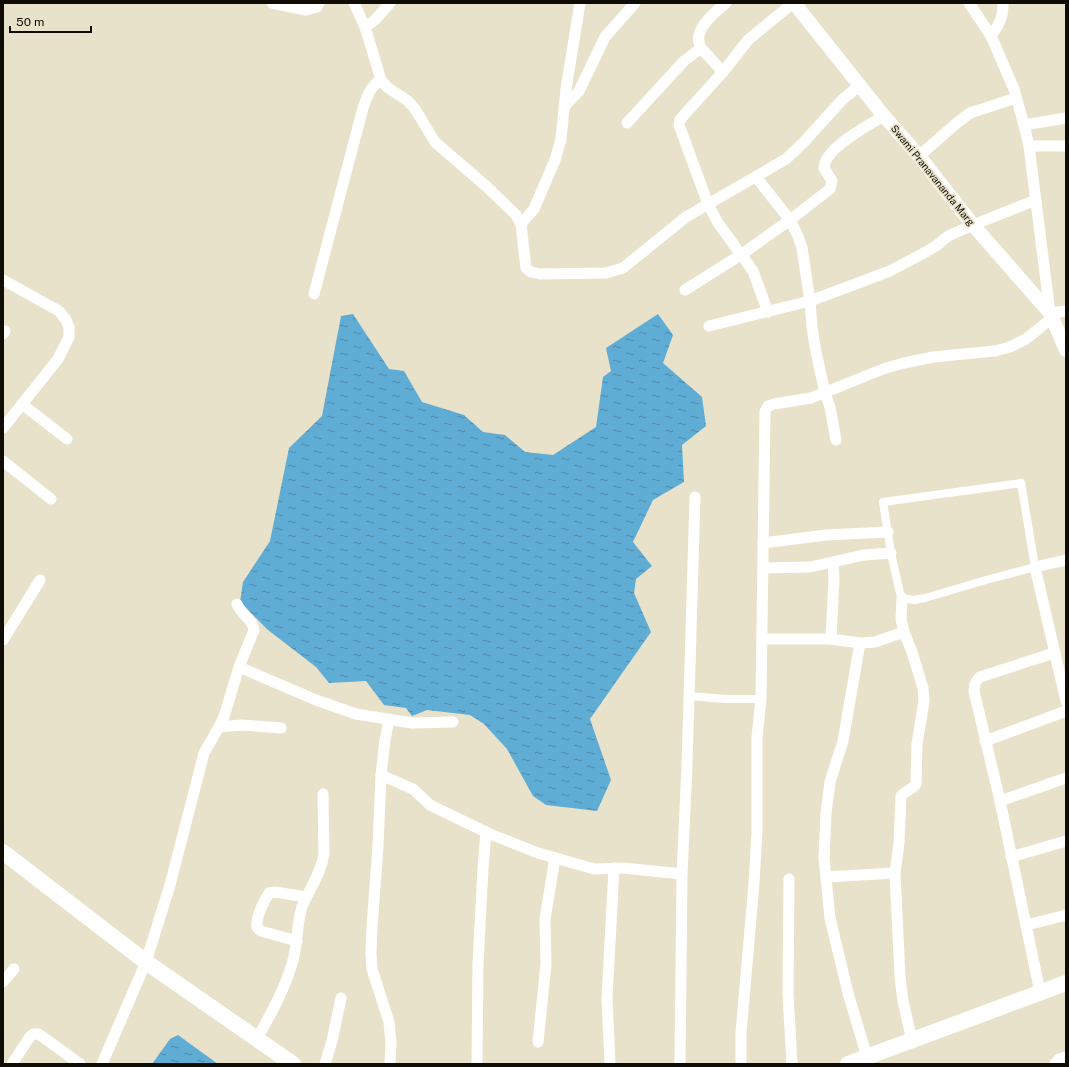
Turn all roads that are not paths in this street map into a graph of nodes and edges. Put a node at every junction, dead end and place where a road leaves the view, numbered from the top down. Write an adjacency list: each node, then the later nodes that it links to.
1 (272, 3): 2 (street)
2 (319, 3)
3 (354, 3): 11 (street)
4 (390, 3): 11 (street)
5 (580, 3): 18 (street)
6 (635, 3): 18 (street)
7 (793, 3): 14 (street); 16 (street, Swami Pranavananda Marg)
8 (969, 3): 12 (street)
9 (1003, 3): 12 (street)
10 (719, 5): 13 (street)
11 (365, 27): 15 (street)
12 (991, 36): 17 (street)
13 (701, 48): 14 (street); 21 (street)
14 (723, 72): 28 (street)
15 (381, 80): 30 (street); 35 (street)
16 (860, 85): 19 (street, Swami Pranavananda Marg); 26 (street)
17 (1016, 98): 22 (street); 25 (street)
18 (564, 107): 30 (street)
19 (884, 116): 25 (street, Swami Pranavananda Marg); 29 (street)
20 (1066, 118): 22 (street)
21 (627, 123)
22 (1024, 125): 23 (street)
23 (1029, 146): 24 (street); 27 (street)
24 (1066, 146)
25 (919, 156): 31 (street, Swami Pranavananda Marg)
26 (756, 177): 28 (street); 29 (street)
27 (1036, 200): 31 (street); 39 (street)
28 (708, 204): 30 (street); 32 (street)
29 (790, 220): 32 (street); 36 (street)
30 (521, 224)
31 (973, 225): 36 (street); 39 (street, Swami Pranavananda Marg)
32 (742, 254): 34 (street); 38 (street)
33 (3, 280): 43 (street)
34 (685, 290)
35 (314, 294)
36 (810, 301): 38 (street); 42 (street)
37 (1066, 311): 39 (street)
38 (768, 312): 40 (street)
39 (1051, 316): 41 (street, Swami Pranavananda Marg); 42 (street)
40 (709, 326)
41 (1066, 350)
42 (825, 393): 46 (street); 51 (street)
43 (22, 404): 44 (street); 45 (street)
44 (3, 428)
45 (67, 439)
46 (836, 440)
47 (3, 461): 49 (street)
48 (695, 497): 67 (street)
49 (51, 499)
50 (888, 532): 51 (street); 52 (street); 55 (street)
51 (764, 543): 56 (street)
52 (891, 553): 54 (street); 58 (street)
53 (1066, 560): 55 (street)
54 (832, 563): 56 (street); 62 (street)
55 (1035, 567): 58 (street); 65 (street)
56 (763, 568): 61 (street)
57 (40, 580): 63 (street)
58 (902, 598): 60 (street)
59 (237, 604): 66 (street)
60 (904, 632): 64 (street); 86 (street)
61 (762, 639): 62 (street); 68 (street)
62 (831, 639): 64 (street)
63 (3, 640)
64 (860, 643): 88 (street)
65 (1054, 653): 69 (street); 75 (street)
66 (239, 668): 71 (street); 73 (street)
67 (689, 696): 68 (street); 87 (street)
68 (761, 699): 114 (street)
69 (1066, 701)
70 (1066, 712): 75 (street)
71 (389, 720): 72 (street); 76 (street)
72 (453, 722)
73 (219, 727): 74 (street); 94 (street)
74 (281, 728)
75 (985, 741): 79 (street)
76 (381, 775): 80 (street); 110 (street)
77 (1066, 778): 79 (street)
78 (323, 794): 90 (street)
79 (1000, 801): 83 (street)
80 (486, 832): 84 (street); 111 (street)
81 (1066, 841): 83 (street)
82 (3, 852): 94 (main road)
83 (1011, 857): 92 (street)
84 (555, 858): 85 (street); 102 (street)
85 (614, 868): 87 (street); 112 (street)
86 (894, 873): 88 (street); 101 (street)
87 (682, 874): 113 (street)
88 (826, 877): 103 (street)
89 (789, 879): 115 (street)
90 (306, 896): 93 (street); 93 (street)
91 (1066, 915): 92 (street)
92 (1026, 925): 98 (street)
93 (297, 941): 100 (street)
94 (146, 962): 100 (main road); 107 (street)
95 (14, 969): 96 (street)
96 (3, 982)
97 (1066, 983): 98 (main road)
98 (1040, 992): 101 (main road)
99 (341, 998): 109 (street)
100 (257, 1039): 108 (main road)
101 (912, 1040): 103 (main road)
102 (538, 1042)
103 (866, 1057): 116 (main road)
104 (1066, 1057): 117 (street)
105 (12, 1064): 106 (street)
106 (80, 1064)
107 (102, 1064)
108 (293, 1064)
109 (325, 1064)
110 (390, 1064)
111 (477, 1064)
112 (610, 1064)
113 (680, 1064)
114 (741, 1064)
115 (792, 1064)
116 (848, 1064)
117 (1055, 1064)

